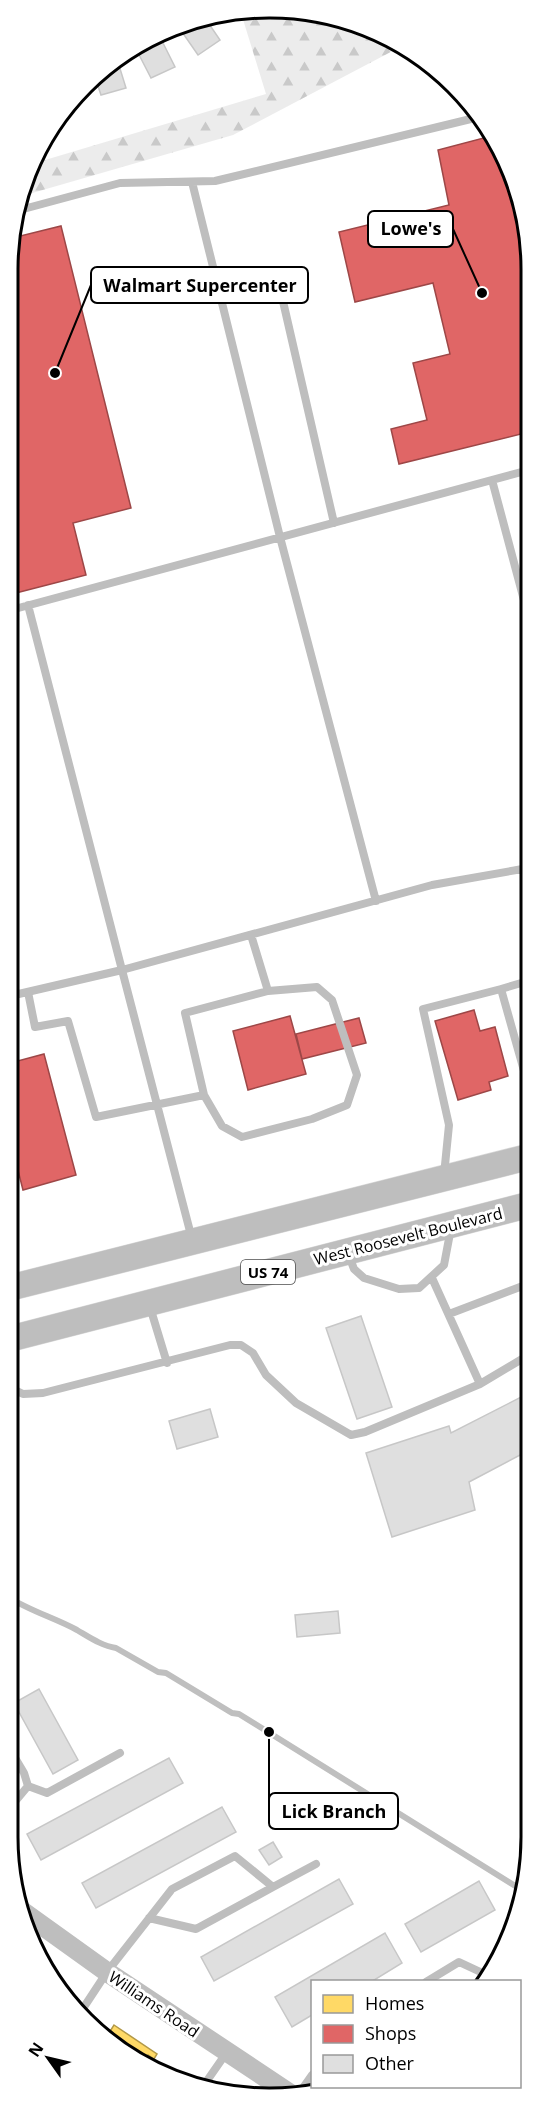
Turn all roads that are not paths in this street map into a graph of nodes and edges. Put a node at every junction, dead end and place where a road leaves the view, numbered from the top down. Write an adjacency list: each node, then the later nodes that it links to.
1 (471, 119): 2 (lane)
2 (192, 182): 3 (lane); 4 (lane)
3 (26, 208)
4 (218, 286): 7 (lane); 8 (lane)
5 (521, 472): 6 (lane)
6 (492, 480): 7 (lane); 9 (lane)
7 (334, 523): 8 (lane)
8 (280, 537): 10 (lane); 13 (lane)
9 (521, 589)
10 (28, 605): 11 (lane); 15 (lane)
11 (18, 608)
12 (521, 869): 13 (lane)
13 (376, 901): 14 (lane)
14 (251, 935): 15 (lane); 18 (lane)
15 (122, 970): 19 (lane); 23 (lane)
16 (521, 983): 17 (lane)
17 (501, 989): 21 (lane); 25 (lane)
18 (268, 991): 22 (lane); 22 (lane)
19 (28, 992): 20 (lane); 23 (lane)
20 (18, 994)
21 (521, 1060)
22 (204, 1095): 23 (lane)
23 (157, 1105): 28 (lane)
24 (521, 1159): 25 (highway)
25 (444, 1179): 28 (highway)
26 (521, 1207): 27 (highway, West Roosevelt Boulevard / US 74)
27 (452, 1225): 29 (highway, West Roosevelt Boulevard / US 74); 30 (lane)
28 (193, 1243): 31 (highway)
29 (348, 1252): 30 (lane); 33 (highway, West Roosevelt Boulevard / US 74)
30 (432, 1278): 34 (lane)
31 (18, 1286)
32 (521, 1287): 34 (lane)
33 (148, 1303): 35 (highway, West Roosevelt Boulevard / US 74); 37 (lane)
34 (448, 1314): 38 (lane)
35 (18, 1337)
36 (521, 1360): 38 (lane)
37 (167, 1363): 38 (lane); 39 (lane)
38 (480, 1384)
39 (18, 1392)
40 (120, 1753): 42 (lane)
41 (18, 1763): 42 (lane)
42 (28, 1786): 43 (lane)
43 (18, 1798)
44 (316, 1864): 45 (lane)
45 (273, 1887): 47 (lane); 47 (lane)
46 (31, 1918): 48 (street, Williams Road)
47 (149, 1918): 48 (lane)
48 (107, 1972): 51 (lane); 52 (street, Williams Road)
49 (481, 1972): 50 (lane)
50 (429, 1980)
51 (85, 2007)
52 (227, 2052): 53 (lane); 54 (street, Williams Road)
53 (208, 2080)
54 (280, 2087)

